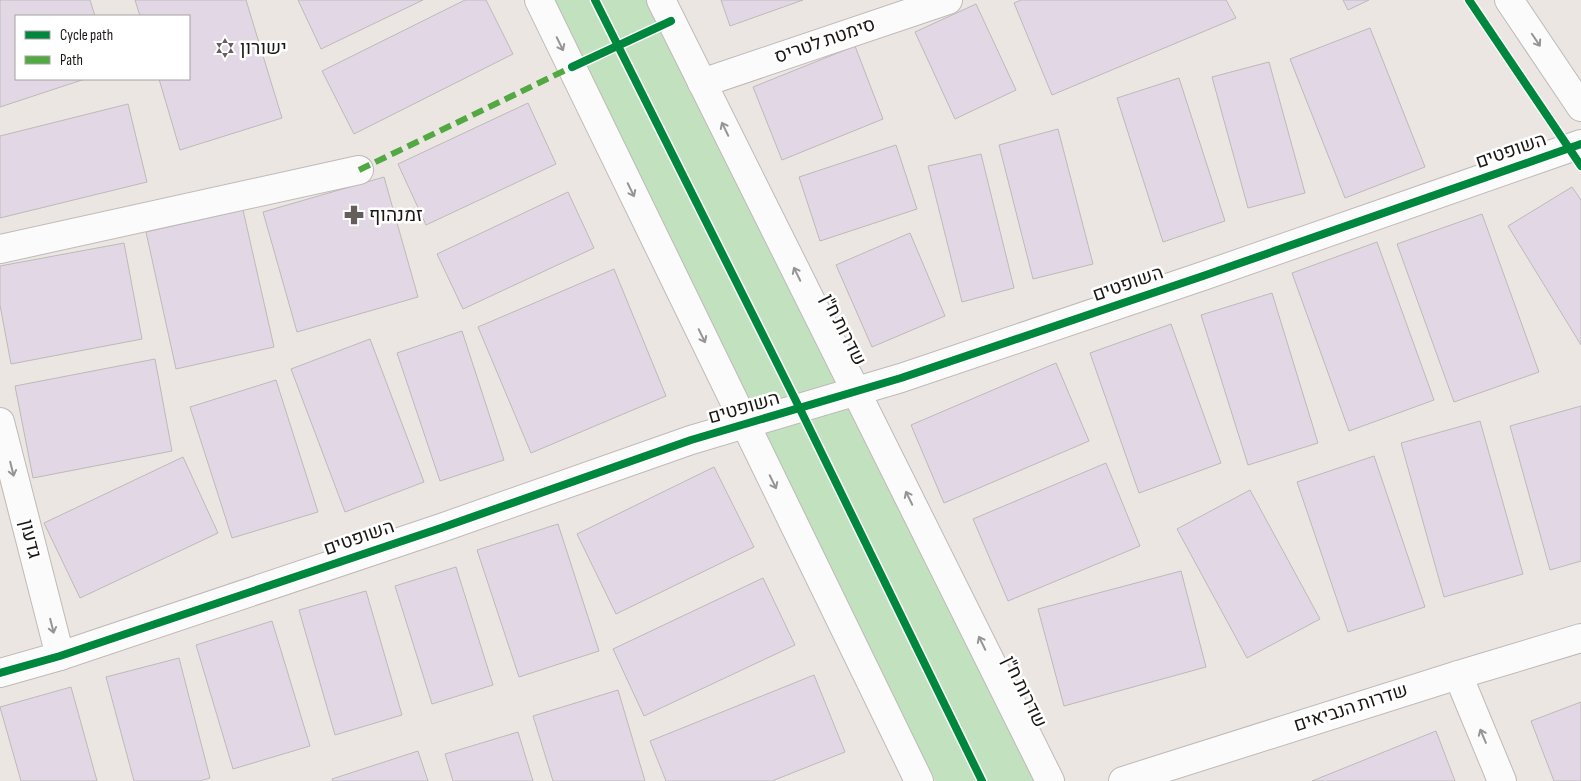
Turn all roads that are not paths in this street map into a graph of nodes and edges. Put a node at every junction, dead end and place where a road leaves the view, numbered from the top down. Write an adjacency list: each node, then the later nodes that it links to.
1 (538, 0): 12 (street, one-way to 12)
2 (661, 0): 5 (street, שדרות ח"ן)
3 (948, 0): 5 (street, סימטת לטריס)
4 (1509, 0): 6 (street, one-way to 6)
5 (702, 83): 10 (street, שדרות ח"ן, one-way to 5)
6 (1581, 107)
7 (1581, 144): 10 (street, השופטים)
8 (360, 170): 9 (street)
9 (0, 249)
10 (856, 393): 12 (street, השופטים); 18 (street, שדרות ח"ן, one-way to 10)
11 (0, 422): 14 (street, גדעון, one-way to 14)
12 (745, 425): 14 (street, השופטים); 17 (street, one-way to 17)
13 (1581, 638): 16 (street, שדרות הנביאים)
14 (60, 656): 15 (street, השופטים)
15 (0, 673)
16 (1458, 675): 19 (street, שדרות הנביאים); 20 (street, one-way to 16)
17 (919, 781)
18 (1050, 781)
19 (1123, 781)
20 (1502, 781)

